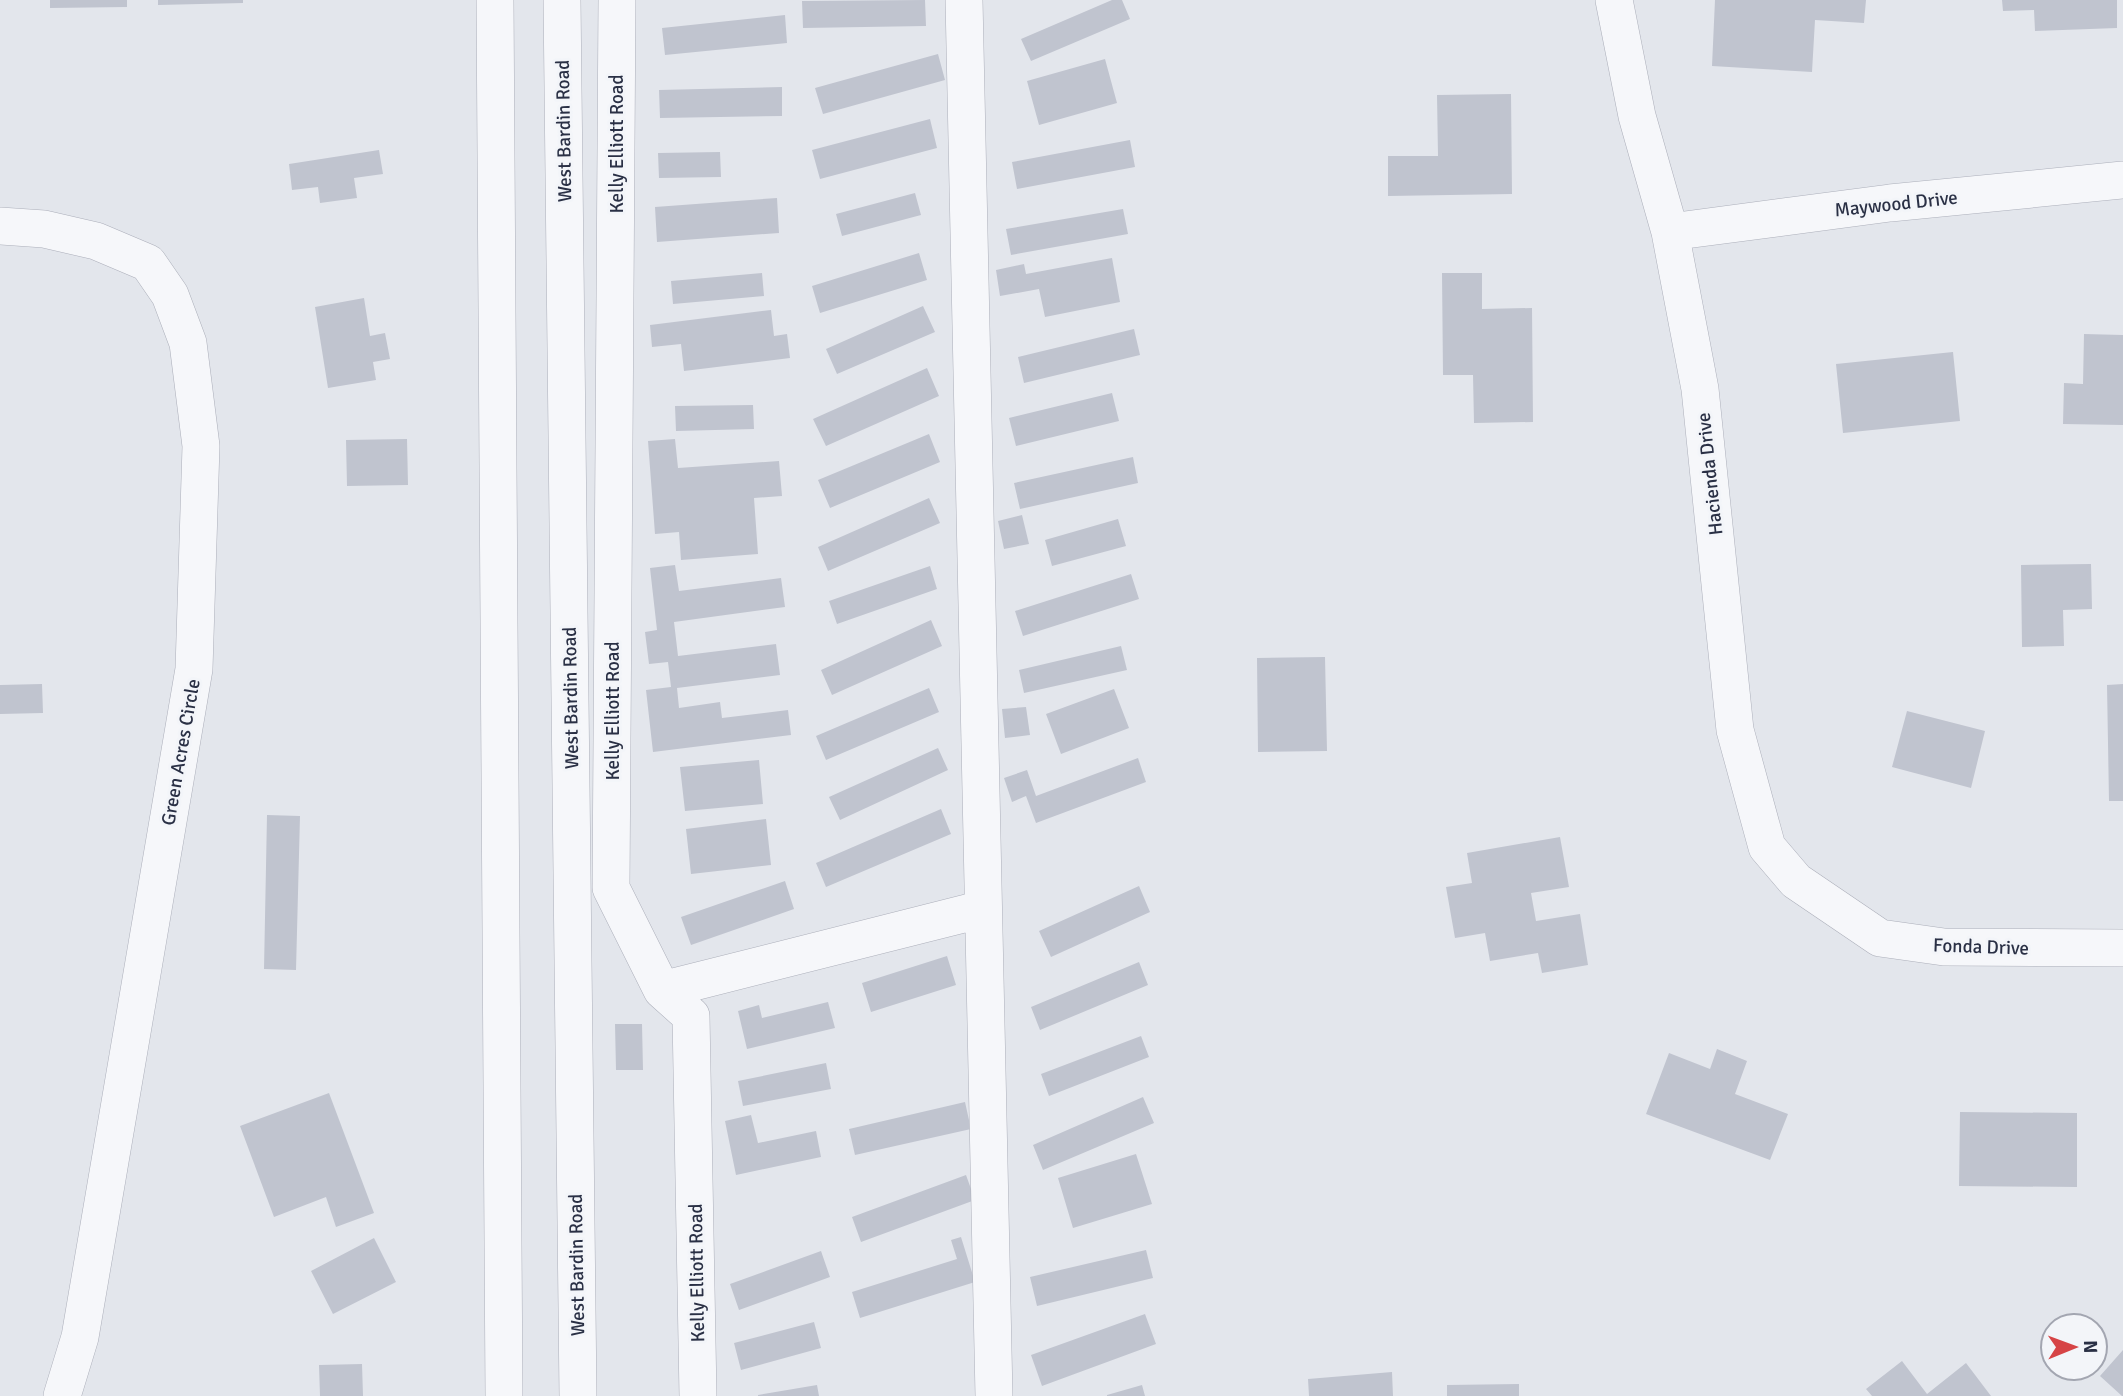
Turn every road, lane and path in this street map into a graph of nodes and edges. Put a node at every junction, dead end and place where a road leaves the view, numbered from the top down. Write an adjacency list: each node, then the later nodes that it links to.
1 (495, 0): 14 (street)
2 (562, 0): 15 (street, West Bardin Road)
3 (617, 0): 12 (street, Kelly Elliott Road)
4 (964, 0): 9 (street)
5 (1615, 0): 8 (street, Hacienda Drive)
6 (2123, 180): 8 (street, Maywood Drive)
7 (0, 226): 13 (street, Green Acres Circle)
8 (1670, 232): 10 (street, Hacienda Drive)
9 (983, 909): 12 (street); 17 (street)
10 (1846, 914): 11 (street, Fonda Drive)
11 (2123, 948)
12 (663, 990): 16 (street, Kelly Elliott Road)
13 (62, 1396)
14 (504, 1396)
15 (578, 1396)
16 (698, 1396)
17 (994, 1396)

